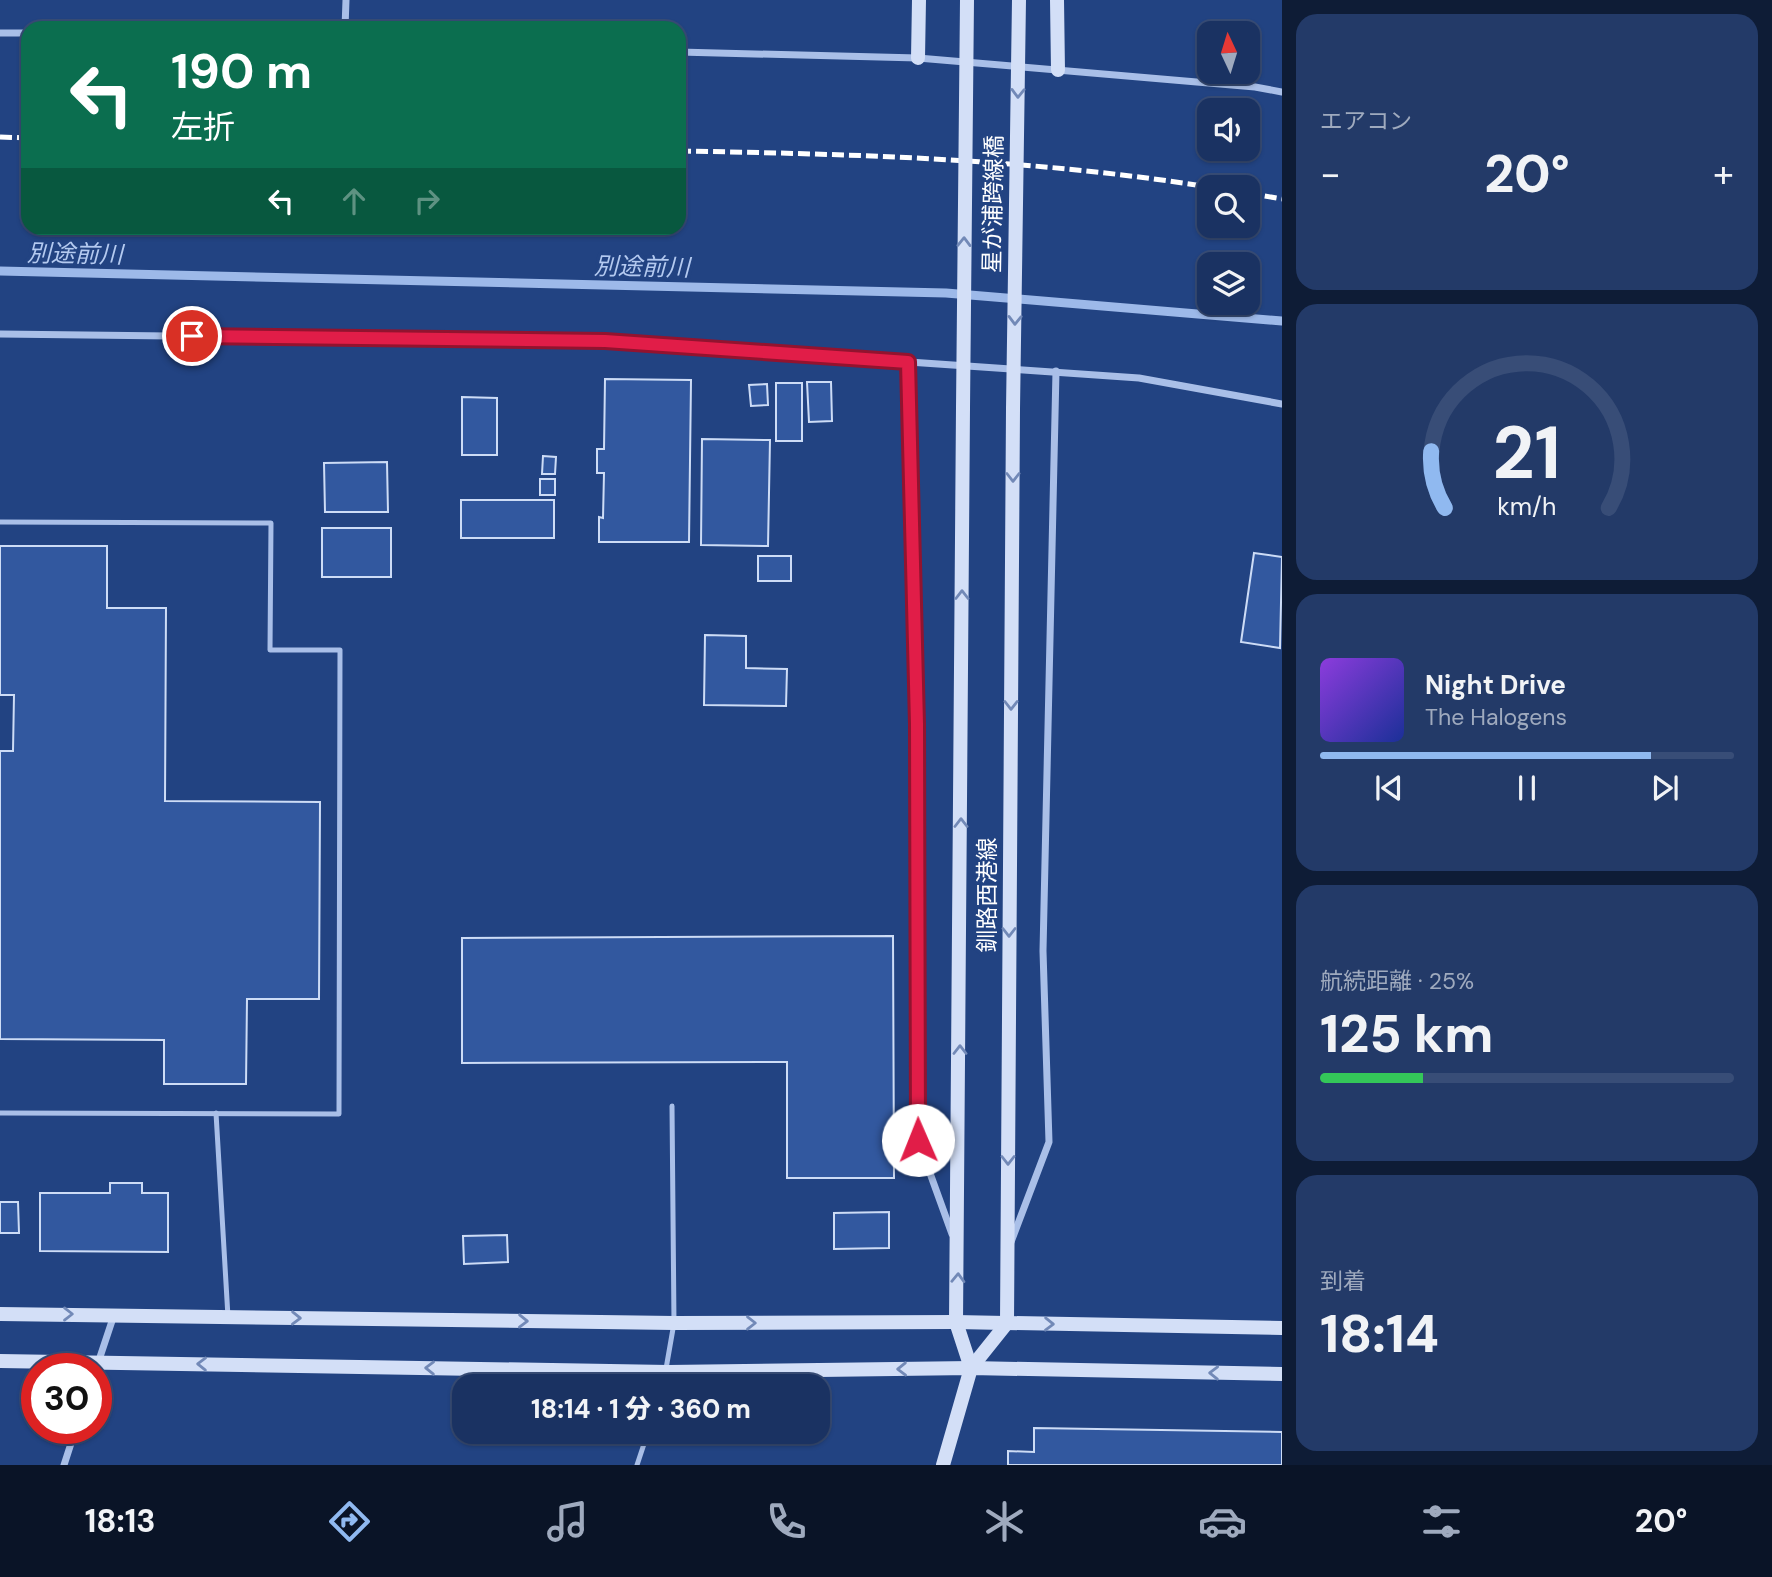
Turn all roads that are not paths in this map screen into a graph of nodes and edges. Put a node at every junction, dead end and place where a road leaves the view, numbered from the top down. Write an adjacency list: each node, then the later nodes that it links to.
1 (346, 0): 6 (street)
2 (919, 0): 10 (main road)
3 (967, 0): 17 (main road, 星が浦跨線橋, one-way to 3, bridge)
4 (1019, 0): 18 (main road, 星が浦跨線橋, one-way to 18, bridge)
5 (1057, 0): 11 (main road)
6 (345, 21)
7 (0, 33): 8 (street)
8 (21, 33)
9 (686, 52): 10 (street)
10 (918, 58): 11 (street)
11 (1058, 70): 12 (street)
12 (1282, 92)
13 (0, 334): 14 (street)
14 (908, 362): 15 (street); 23 (street)
15 (1056, 371): 16 (street); 24 (street)
16 (1282, 404)
17 (963, 408): 23 (main road, 釧路西港線, one-way to 17)
18 (1013, 409): 24 (main road, 釧路西港線, one-way to 24)
19 (0, 522): 22 (lane)
20 (672, 1106): 29 (lane)
21 (0, 1113): 22 (lane)
22 (216, 1113): 27 (lane)
23 (959, 1251): 28 (main road, 釧路西港線, one-way to 23)
24 (1007, 1253): 30 (main road, 釧路西港線)
25 (0, 1314): 26 (main road, one-way to 26)
26 (115, 1314): 27 (main road); 32 (street)
27 (228, 1317): 29 (main road, one-way to 29)
28 (956, 1322): 29 (main road, one-way to 28); 30 (main road); 36 (main road, 釧路西港線)
29 (674, 1323): 38 (lane)
30 (1007, 1323): 31 (main road, one-way to 31); 36 (main road)
31 (1282, 1328)
32 (101, 1353)
33 (0, 1362): 34 (main road)
34 (21, 1363)
35 (112, 1365): 37 (main road, one-way to 35)
36 (971, 1368): 39 (main road, one-way to 39); 40 (main road, one-way to 36); 45 (main road)
37 (462, 1374)
38 (666, 1374)
39 (804, 1374)
40 (1282, 1374)
41 (71, 1444): 43 (street)
42 (644, 1444): 44 (lane)
43 (64, 1465)
44 (637, 1465)
45 (943, 1465)

